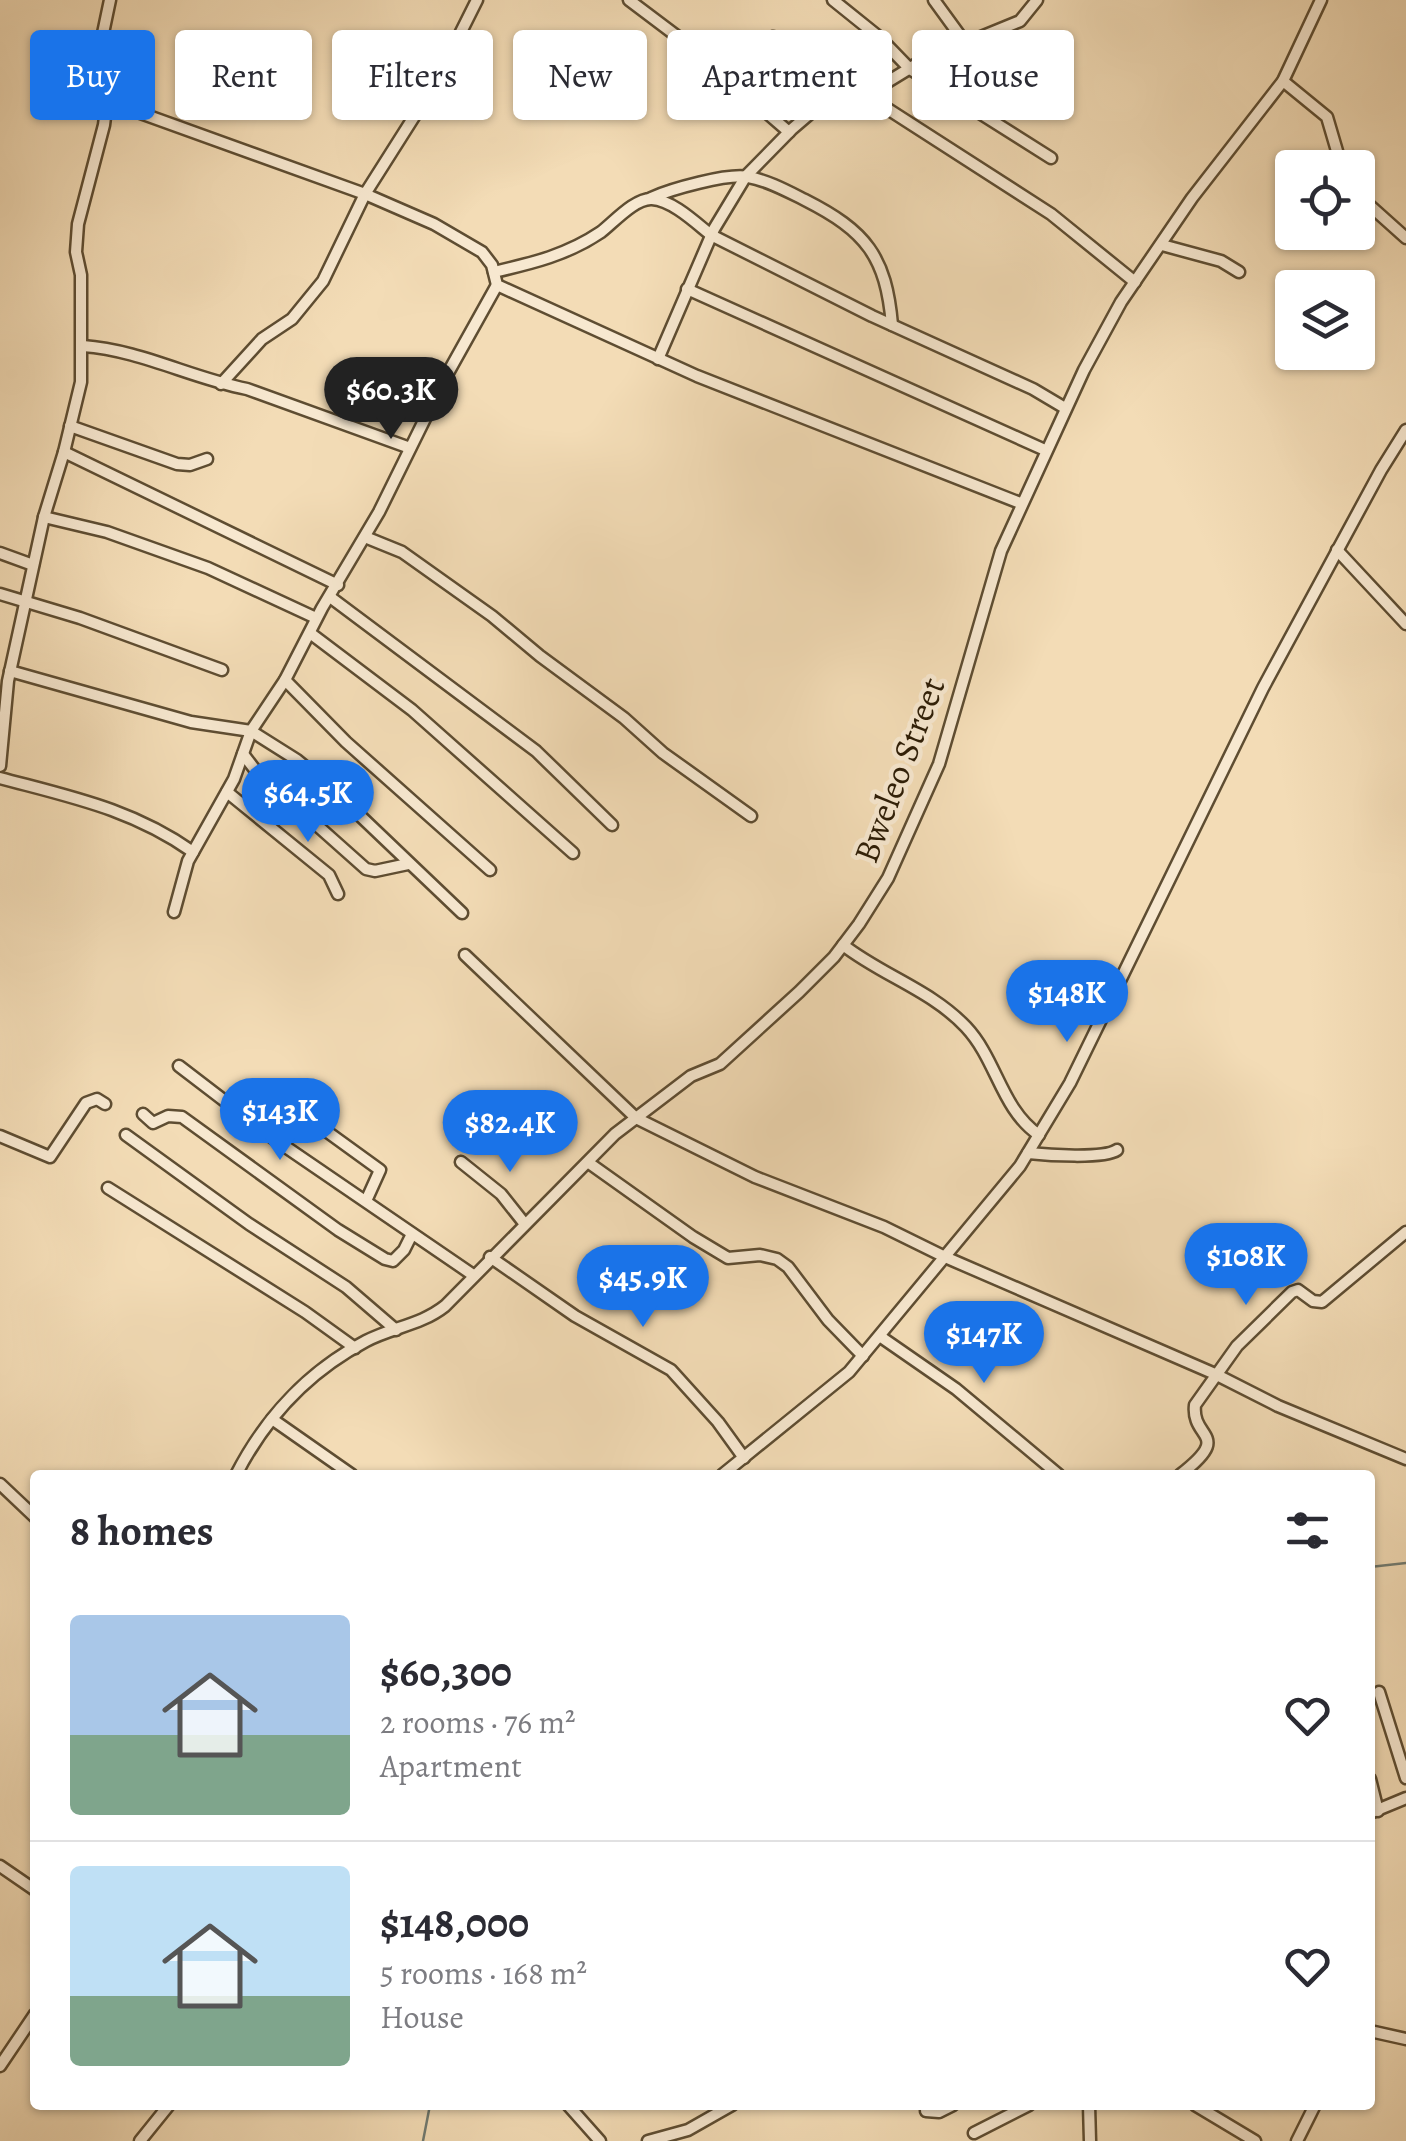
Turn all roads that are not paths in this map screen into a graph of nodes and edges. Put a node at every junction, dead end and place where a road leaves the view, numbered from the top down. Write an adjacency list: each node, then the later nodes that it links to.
1 (110, 0): 8 (street)
2 (477, 0): 22 (street)
3 (629, 0): 18 (street)
4 (834, 0): 11 (street)
5 (934, 0): 9 (street)
6 (1037, 0): 10 (street)
7 (1321, 0): 13 (street, Bweleo Street)
8 (104, 30)
9 (960, 30)
10 (997, 30)
11 (910, 69): 12 (street); 20 (street)
12 (892, 80)
13 (1283, 80): 19 (street); 27 (street, Bweleo Street)
14 (892, 112): 30 (street)
15 (155, 118): 22 (street)
16 (103, 120): 34 (street)
17 (803, 120): 18 (street)
18 (790, 132): 21 (street)
19 (1337, 150)
20 (1051, 158)
21 (746, 176): 23 (street); 25 (street); 33 (street)
22 (365, 194): 28 (street); 36 (street)
23 (650, 199): 25 (street); 28 (street)
24 (1375, 210): 26 (street)
25 (711, 235): 32 (street); 33 (street)
26 (1406, 238)
27 (1162, 245): 29 (street); 30 (street, Bweleo Street)
28 (494, 272): 31 (street)
29 (1239, 272)
30 (1135, 282): 37 (street, Bweleo Street)
31 (498, 285): 35 (street); 40 (street)
32 (687, 290): 35 (street); 41 (street)
33 (892, 325): 37 (street)
34 (83, 346): 36 (street); 38 (street)
35 (658, 359): 44 (street)
36 (220, 384): 40 (street)
37 (1065, 408): 41 (street, Bweleo Street)
38 (70, 426): 42 (street); 43 (street)
39 (1406, 430): 47 (street)
40 (410, 448): 46 (street)
41 (1045, 450): 44 (street, Bweleo Street)
42 (64, 452): 45 (street); 50 (street)
43 (207, 459)
44 (1020, 503): 74 (street, Bweleo Street)
45 (44, 517): 49 (street); 54 (street)
46 (365, 537): 50 (street); 65 (street)
47 (1338, 550): 55 (street); 83 (street)
48 (0, 553): 49 (street)
49 (32, 565): 53 (street)
50 (338, 585): 52 (street)
51 (0, 594): 53 (street)
52 (330, 597): 54 (street); 66 (street)
53 (25, 600): 57 (street); 58 (street)
54 (316, 618): 56 (street)
55 (1406, 624)
56 (310, 633): 59 (street); 68 (street)
57 (222, 670)
58 (10, 671): 60 (street); 62 (street)
59 (284, 680): 60 (street); 70 (street)
60 (252, 731): 61 (street); 69 (street)
61 (244, 754): 64 (street); 69 (street)
62 (0, 766)
63 (0, 778): 67 (street)
64 (227, 792): 67 (street); 71 (street)
65 (751, 816)
66 (612, 824)
67 (193, 852): 72 (street)
68 (573, 853)
69 (408, 864): 73 (street)
70 (490, 870)
71 (338, 894)
72 (174, 912)
73 (462, 913)
74 (843, 945): 80 (street, Bweleo Street); 83 (street)
75 (464, 955): 80 (street)
76 (179, 1066): 89 (street)
77 (282, 1099): 89 (street)
78 (105, 1104): 82 (street)
79 (143, 1114): 92 (street)
80 (636, 1118): 87 (street, Bweleo Street); 94 (street)
81 (126, 1135): 96 (street)
82 (0, 1136)
83 (1038, 1136): 85 (street)
84 (1118, 1150): 85 (street)
85 (1028, 1153): 94 (street)
86 (461, 1162): 90 (street)
87 (589, 1163): 90 (street, Bweleo Street); 99 (street)
88 (108, 1188): 98 (street)
89 (366, 1201): 92 (street)
90 (524, 1223): 93 (street, Bweleo Street)
91 (1406, 1232): 100 (street)
92 (412, 1234): 95 (street)
93 (490, 1257): 95 (street, Bweleo Street); 102 (street)
94 (945, 1257): 97 (street); 100 (street)
95 (473, 1275): 96 (street, Bweleo Street)
96 (396, 1330): 98 (street, Bweleo Street)
97 (880, 1338): 99 (street); 107 (street)
98 (355, 1348): 101 (street, Bweleo Street)
99 (863, 1356): 102 (street)
100 (1215, 1374): 103 (street); 108 (street)
101 (272, 1419): 104 (street, Bweleo Street); 105 (street)
102 (744, 1458): 106 (street)
103 (1406, 1459)
104 (239, 1470)
105 (345, 1470)
106 (728, 1470)
107 (1053, 1470)
108 (1186, 1470)
109 (0, 1484): 110 (street)
110 (30, 1512)
111 (1379, 1692): 112 (street)
112 (1406, 1778)
113 (1406, 1798): 114 (street)
114 (1375, 1812)
115 (0, 1866): 116 (street)
116 (30, 1887)
117 (30, 2021): 120 (street)
118 (1375, 2032): 119 (street)
119 (1406, 2039)
120 (0, 2066)
121 (165, 2110): 131 (street)
122 (572, 2110): 132 (street)
123 (723, 2110): 133 (street)
124 (942, 2110): 129 (street)
125 (1019, 2110): 130 (street)
126 (1089, 2110): 134 (street)
127 (1203, 2110): 135 (street)
128 (1309, 2110): 136 (street)
129 (926, 2112)
130 (974, 2133)
131 (140, 2141)
132 (600, 2141)
133 (648, 2141)
134 (1090, 2141)
135 (1255, 2141)
136 (1297, 2141)

